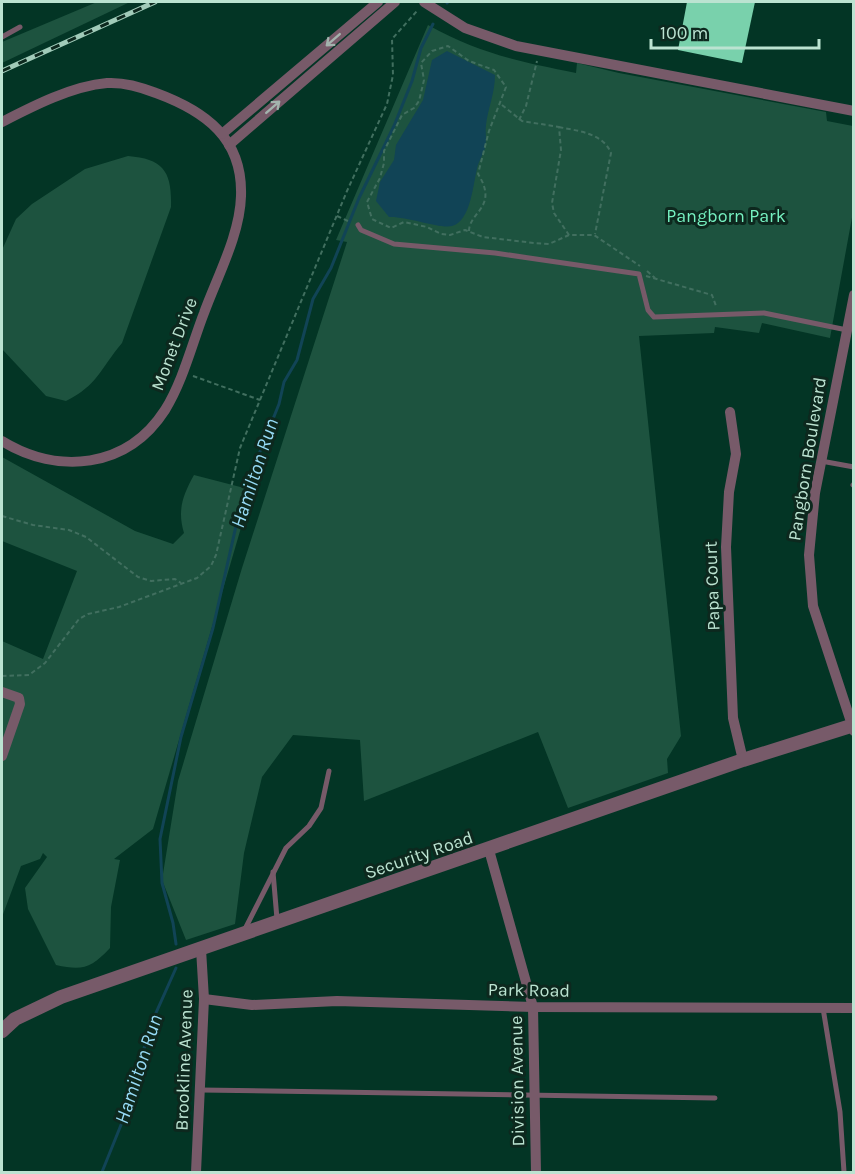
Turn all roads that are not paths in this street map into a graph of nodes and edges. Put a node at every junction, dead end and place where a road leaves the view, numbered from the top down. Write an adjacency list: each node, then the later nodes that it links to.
1 (378, 2): 8 (street, one-way to 8)
2 (395, 2): 9 (street, one-way to 2)
3 (424, 2): 6 (street)
4 (20, 27): 5 (lane)
5 (2, 37)
6 (854, 111)
7 (2, 122): 8 (street, Monet Drive)
8 (222, 135): 9 (street, Monet Drive)
9 (229, 145): 14 (street, Monet Drive)
10 (358, 225): 12 (lane)
11 (854, 296): 12 (street, Pangborn Boulevard)
12 (847, 330): 15 (street, Pangborn Boulevard)
13 (730, 412): 20 (street, Papa Court)
14 (2, 441)
15 (821, 461): 16 (lane); 18 (street, Pangborn Boulevard)
16 (854, 467)
17 (2, 692): 19 (street)
18 (853, 727): 20 (street, Security Road)
19 (2, 756)
20 (743, 760): 22 (street, Security Road)
21 (329, 771): 23 (lane)
22 (489, 850): 24 (street, Security Road); 28 (street, Division Avenue)
23 (273, 870): 24 (lane); 25 (lane)
24 (278, 923): 25 (street, Security Road)
25 (242, 936): 26 (street, Security Road)
26 (201, 950): 27 (street, Brookline Avenue); 31 (street, Security Road)
27 (204, 999): 28 (street, Park Road); 32 (street, Brookline Avenue)
28 (532, 1007): 29 (street, Park Road); 33 (street, Division Avenue)
29 (823, 1008): 30 (street, Park Road); 37 (lane)
30 (854, 1008)
31 (2, 1030)
32 (200, 1090): 33 (lane); 35 (street, Brookline Avenue)
33 (534, 1096): 34 (lane); 36 (street, Division Avenue)
34 (715, 1098)
35 (196, 1173)
36 (536, 1173)
37 (844, 1173)

